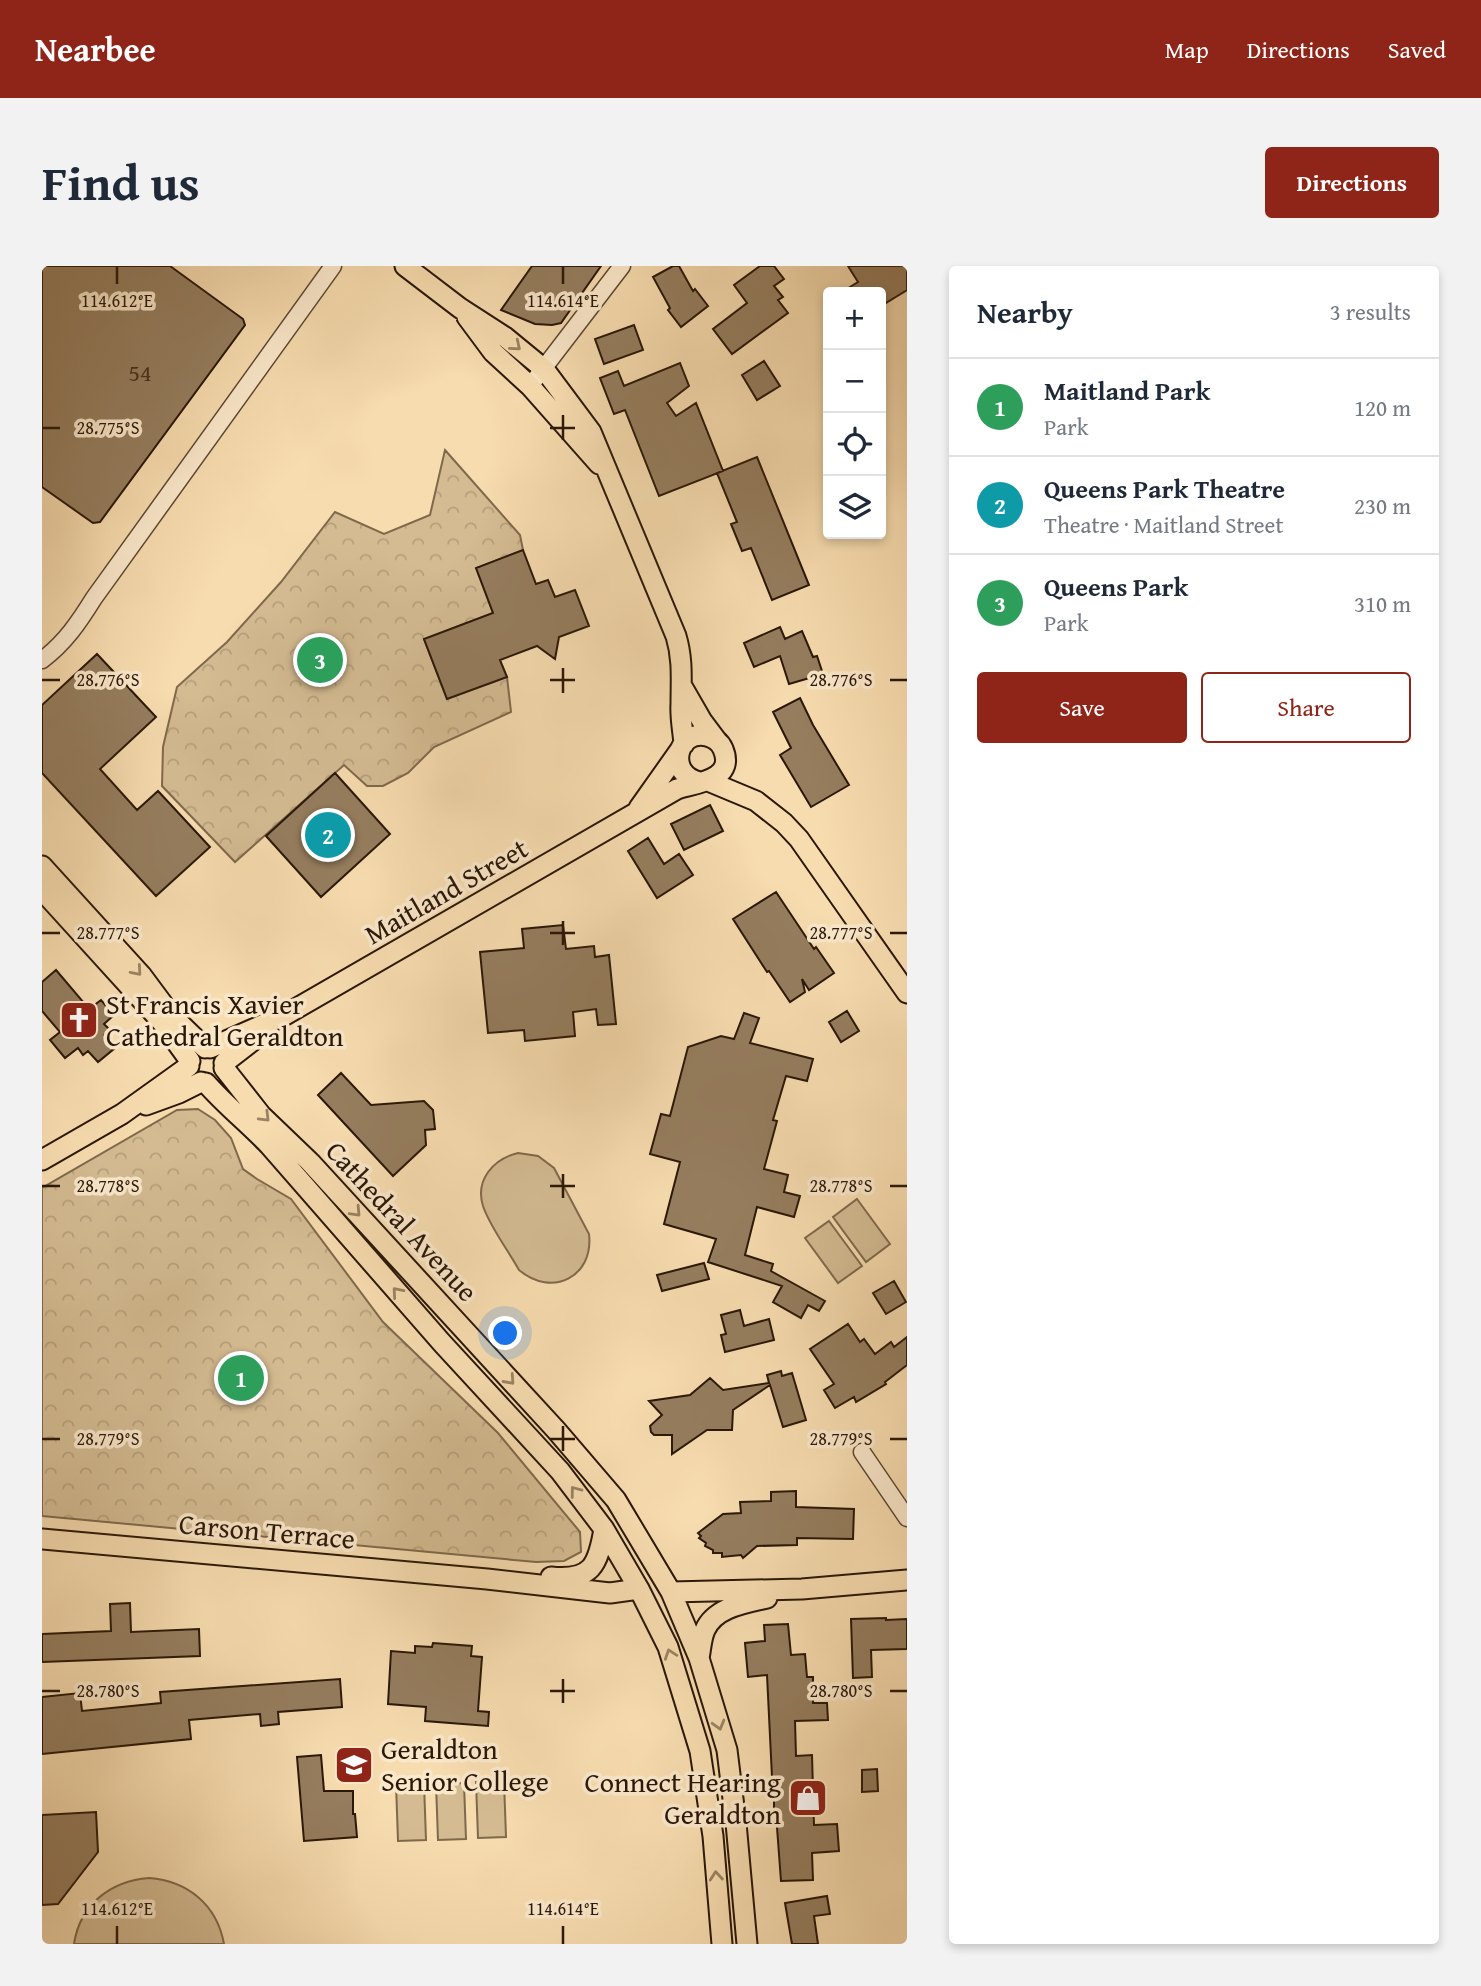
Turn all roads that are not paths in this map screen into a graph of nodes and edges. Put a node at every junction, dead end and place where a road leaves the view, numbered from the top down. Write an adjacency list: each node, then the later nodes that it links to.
1 (333, 266): 8 (street)
2 (405, 266): 4 (main road)
3 (622, 266): 5 (street)
4 (460, 308): 5 (main road, one-way to 5); 6 (main road)
5 (544, 369): 6 (street); 7 (main road)
6 (530, 386): 7 (main road)
7 (609, 475): 9 (main road)
8 (42, 660)
9 (682, 688): 10 (main road); 11 (main road)
10 (717, 740): 11 (main road); 12 (main road)
11 (682, 747): 13 (main road); 15 (main road, Maitland Street)
12 (726, 760): 13 (main road); 14 (main road)
13 (704, 782): 14 (main road); 15 (main road, Maitland Street)
14 (755, 801): 18 (main road)
15 (634, 814): 19 (main road, Maitland Street)
16 (42, 866): 20 (main road, one-way to 20)
17 (42, 890): 22 (main road, Cathedral Avenue)
18 (907, 993)
19 (285, 1015): 20 (main road, Maitland Street); 21 (main road, Maitland Street)
20 (207, 1048): 21 (main road); 22 (main road)
21 (224, 1066): 22 (main road); 24 (main road, Cathedral Avenue, one-way to 24)
22 (196, 1073): 23 (main road); 25 (main road, Cathedral Avenue, one-way to 22)
23 (42, 1160)
24 (556, 1430): 25 (main road); 27 (main road, Cathedral Avenue)
25 (537, 1446): 29 (main road, Cathedral Avenue, one-way to 25)
26 (862, 1452): 28 (street)
27 (616, 1500): 33 (main road); 35 (main road, Cathedral Avenue)
28 (907, 1518)
29 (604, 1529): 31 (main road, Carson Terrace); 33 (main road, Cathedral Avenue)
30 (42, 1539): 31 (main road, Carson Terrace)
31 (487, 1579): 33 (main road, Carson Terrace)
32 (907, 1580): 34 (main road)
33 (639, 1589): 37 (main road, Cathedral Avenue, one-way to 33)
34 (802, 1589): 35 (main road); 36 (main road)
35 (671, 1592): 36 (main road, Cathedral Avenue)
36 (699, 1658): 38 (main road, Cathedral Avenue, one-way to 38)
37 (722, 1944)
38 (747, 1944)

